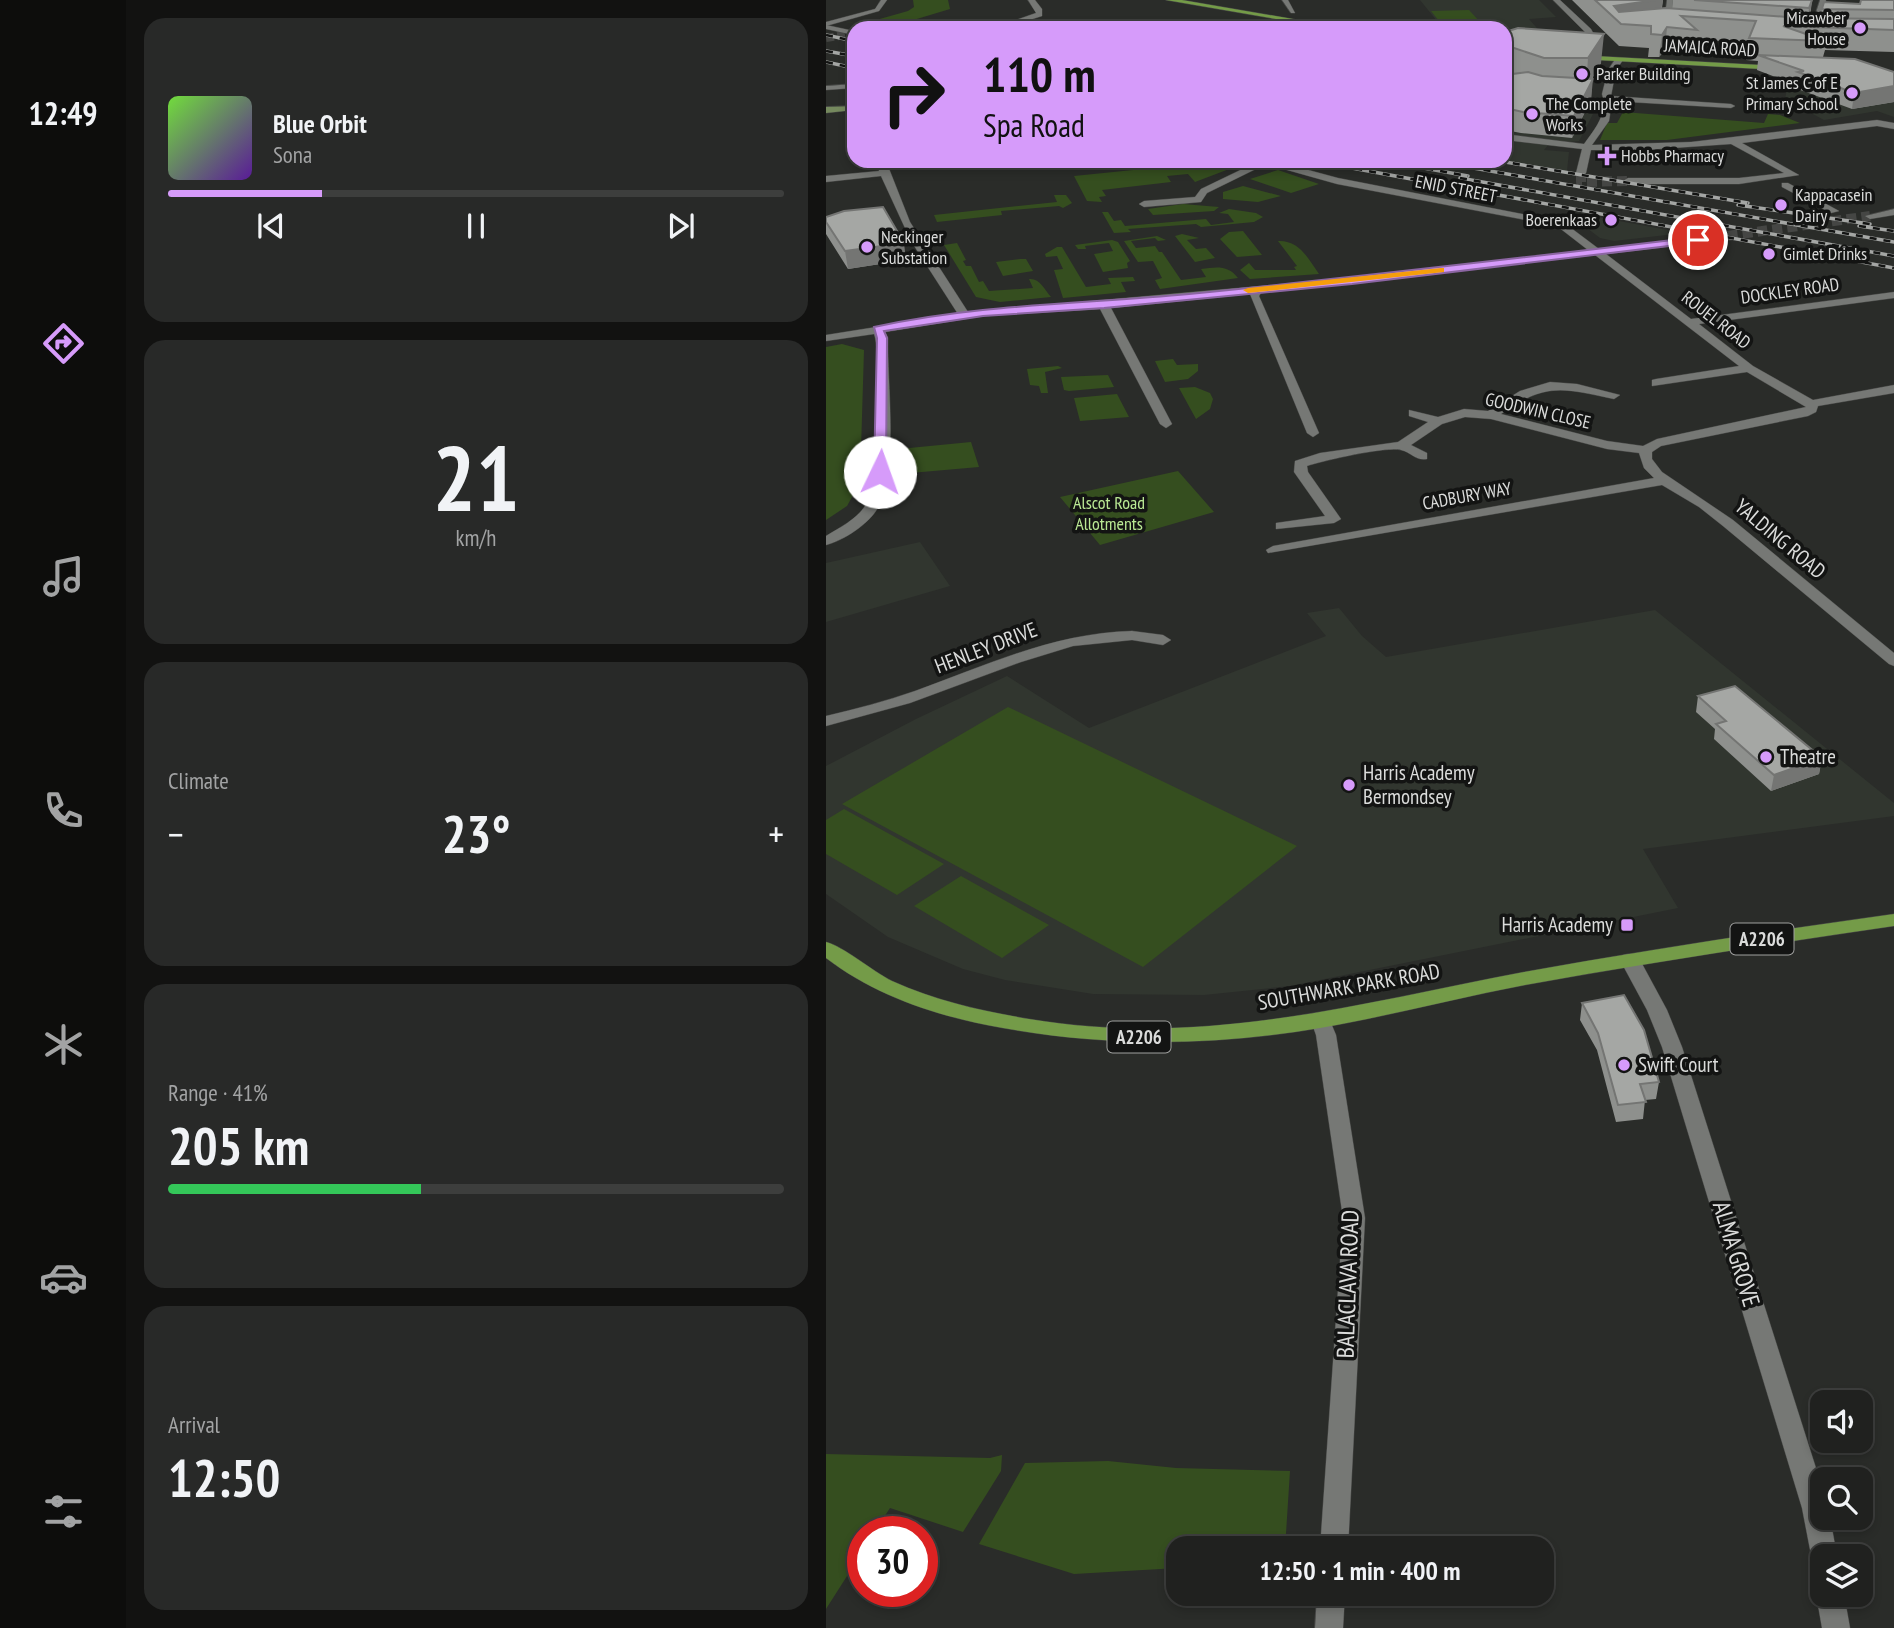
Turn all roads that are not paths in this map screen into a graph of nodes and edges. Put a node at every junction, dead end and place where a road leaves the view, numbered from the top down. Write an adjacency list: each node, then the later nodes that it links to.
1 (884, 0): 11 (street)
2 (1031, 0): 9 (street)
3 (1169, 0): 10 (main road)
4 (1286, 0): 8 (street)
5 (1556, 0): 19 (street)
6 (1670, 0): 12 (street)
7 (1823, 0): 17 (street)
8 (1293, 12)
9 (1018, 21)
10 (1298, 21)
11 (826, 25): 15 (street)
12 (1664, 25): 13 (street); 14 (street)
13 (1653, 27)
14 (1677, 27)
15 (847, 32)
16 (1797, 35): 17 (street)
17 (1811, 35): 18 (street)
18 (1825, 35)
19 (1581, 53): 20 (main road, JAMAICA ROAD); 21 (main road, JAMAICA ROAD)
20 (1619, 60): 21 (main road, JAMAICA ROAD); 25 (street)
21 (1650, 60): 22 (main road, JAMAICA ROAD)
22 (1786, 68)
23 (847, 86): 24 (street)
24 (826, 88)
25 (1604, 95): 26 (street); 32 (street)
26 (1731, 106)
27 (847, 108): 28 (main road)
28 (826, 110)
29 (1889, 124): 31 (street)
30 (1512, 138): 32 (street)
31 (1731, 140): 32 (street); 40 (street)
32 (1587, 148): 37 (street)
33 (883, 168): 36 (street)
34 (1251, 168): 41 (street)
35 (1290, 168): 45 (street, ENID STREET)
36 (884, 173): 38 (street); 51 (street)
37 (1581, 173)
38 (826, 179)
39 (1628, 181): 40 (street)
40 (1780, 182): 42 (street)
41 (1144, 204)
42 (1834, 211)
43 (1894, 212): 44 (street)
44 (1870, 216)
45 (1560, 224): 47 (street, ROUEL ROAD)
46 (1698, 240): 47 (street)
47 (1596, 253): 48 (street); 52 (street, ROUEL ROAD)
48 (1258, 289): 50 (street); 64 (street)
49 (1894, 295): 52 (street, DOCKLEY ROAD)
50 (1104, 305): 51 (street); 63 (street)
51 (964, 315): 53 (street)
52 (1691, 322): 55 (street, ROUEL ROAD)
53 (878, 329): 54 (street); 70 (street)
54 (826, 338)
55 (1749, 368): 56 (street); 59 (street, ROUEL ROAD)
56 (1656, 383)
57 (1894, 389): 59 (street)
58 (1614, 395): 61 (street)
59 (1808, 408): 66 (street)
60 (1413, 414): 62 (street)
61 (1491, 415): 62 (street, GOODWIN CLOSE); 66 (street, GOODWIN CLOSE)
62 (1438, 421): 65 (street, GOODWIN CLOSE)
63 (1166, 424)
64 (1312, 433)
65 (1402, 445): 67 (street); 69 (street, GOODWIN CLOSE)
66 (1645, 450): 68 (street, YALDING ROAD)
67 (1422, 456)
68 (1667, 480): 71 (street, CADBURY WAY); 73 (street, YALDING ROAD)
69 (1281, 526)
70 (826, 541)
71 (1273, 550)
72 (1163, 640): 74 (street, HENLEY DRIVE)
73 (1894, 661)
74 (826, 722)
75 (1894, 920): 77 (main road, SOUTHWARK PARK ROAD / A2206)
76 (826, 948): 78 (main road, SOUTHWARK PARK ROAD / A2206)
77 (1630, 960): 78 (main road, SOUTHWARK PARK ROAD / A2206); 80 (street, ALMA GROVE)
78 (1321, 1021): 79 (street, BALACLAVA ROAD)
79 (1335, 1536)
80 (1821, 1544)
81 (1330, 1606): 83 (street)
82 (1832, 1607): 84 (street)
83 (1329, 1628)
84 (1836, 1628)

